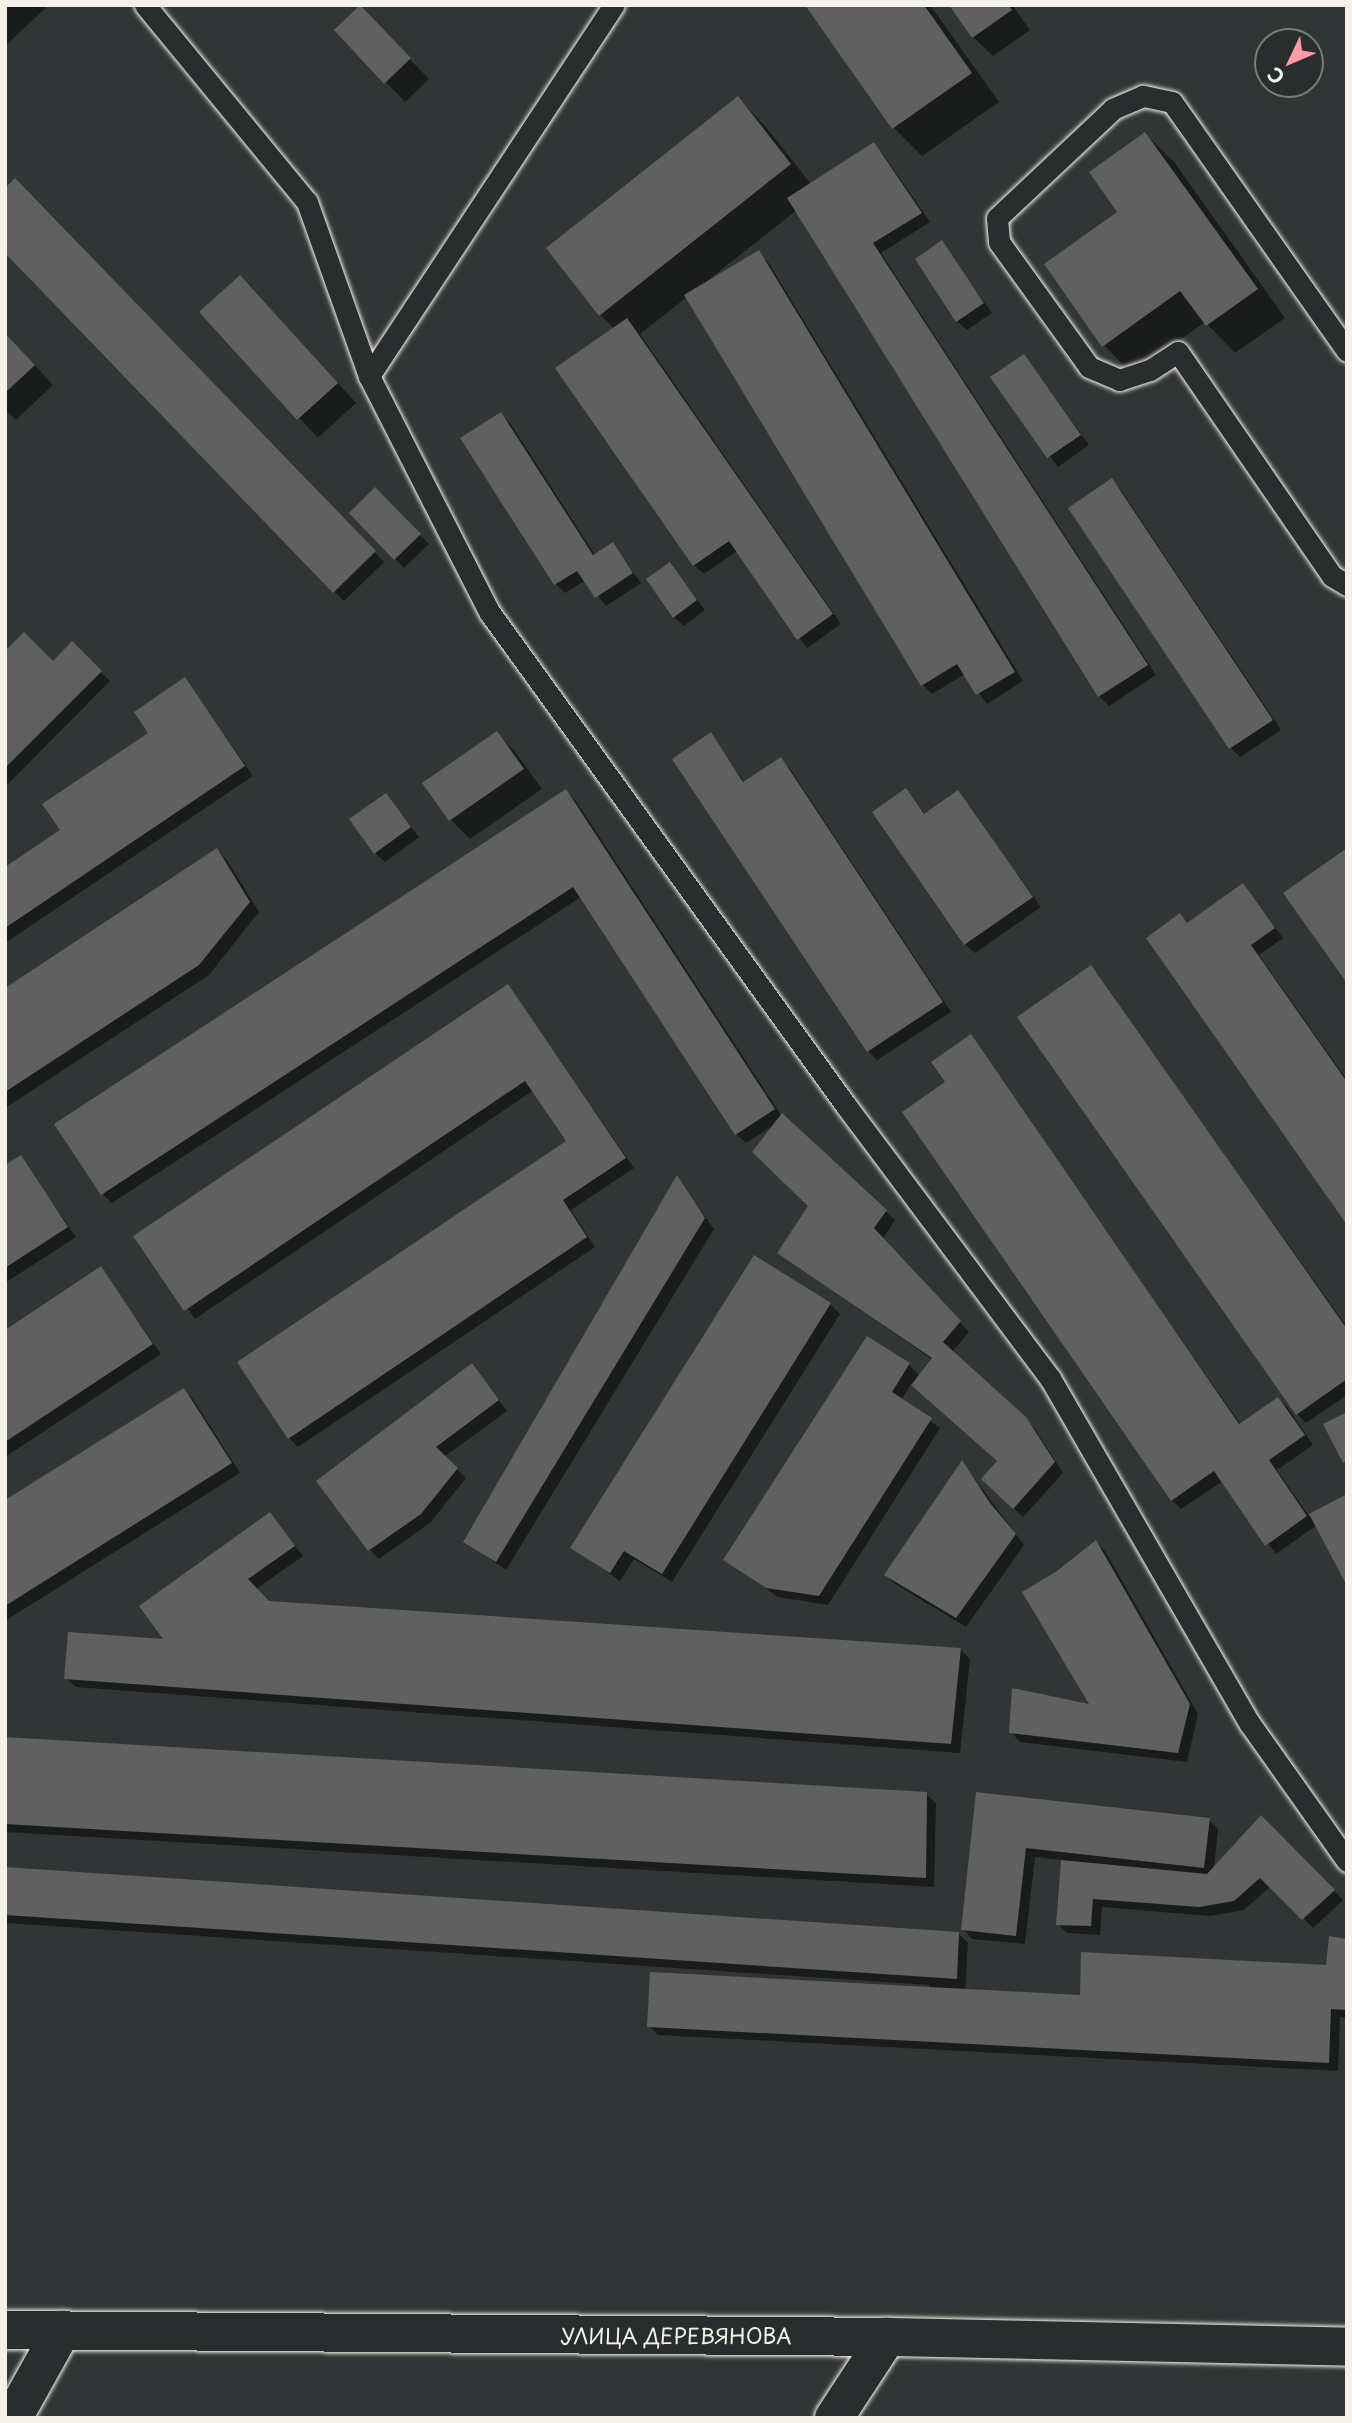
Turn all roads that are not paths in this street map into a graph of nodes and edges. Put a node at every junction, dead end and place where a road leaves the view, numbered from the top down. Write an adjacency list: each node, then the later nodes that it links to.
1 (145, 5): 4 (lane)
2 (614, 5): 4 (lane)
3 (1347, 351): 5 (lane)
4 (369, 376): 6 (lane)
5 (1347, 585)
6 (1347, 1861)
7 (5, 2330): 8 (street, УЛИЦА ДЕРЕВЯНОВА)
8 (62, 2330): 9 (street, УЛИЦА ДЕРЕВЯНОВА); 11 (street)
9 (887, 2337): 10 (street, УЛИЦА ДЕРЕВЯНОВА); 12 (street)
10 (1347, 2347)
11 (13, 2418)
12 (834, 2418)

